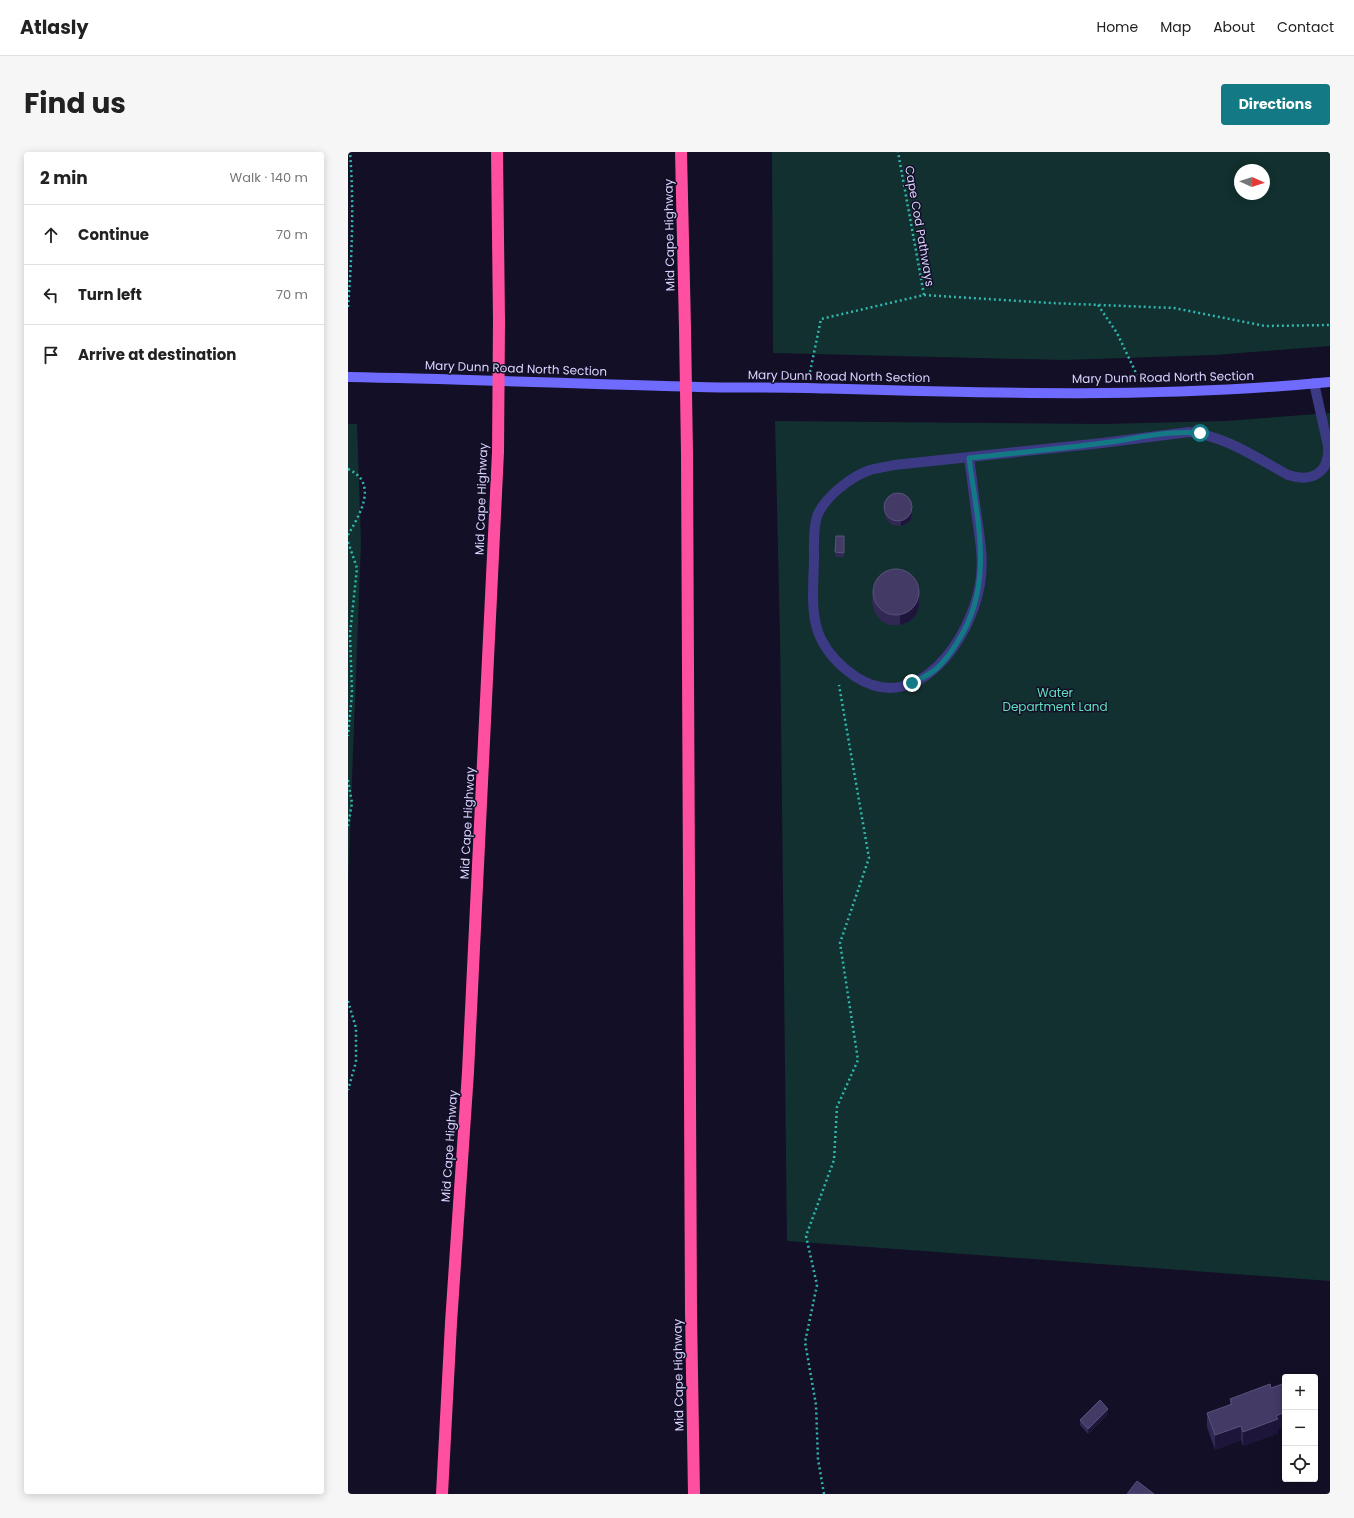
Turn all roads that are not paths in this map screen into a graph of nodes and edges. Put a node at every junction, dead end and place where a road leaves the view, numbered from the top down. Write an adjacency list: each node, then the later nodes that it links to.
1 (497, 152): 7 (highway, Mid Cape Highway, bridge)
2 (681, 152): 8 (highway, Mid Cape Highway, bridge)
3 (348, 376): 5 (street, Mary Dunn Road North Section)
4 (1330, 382): 5 (street, Mary Dunn Road North Section)
5 (1314, 383): 6 (lane)
6 (969, 458): 6 (lane)
7 (442, 1494)
8 (694, 1494)

